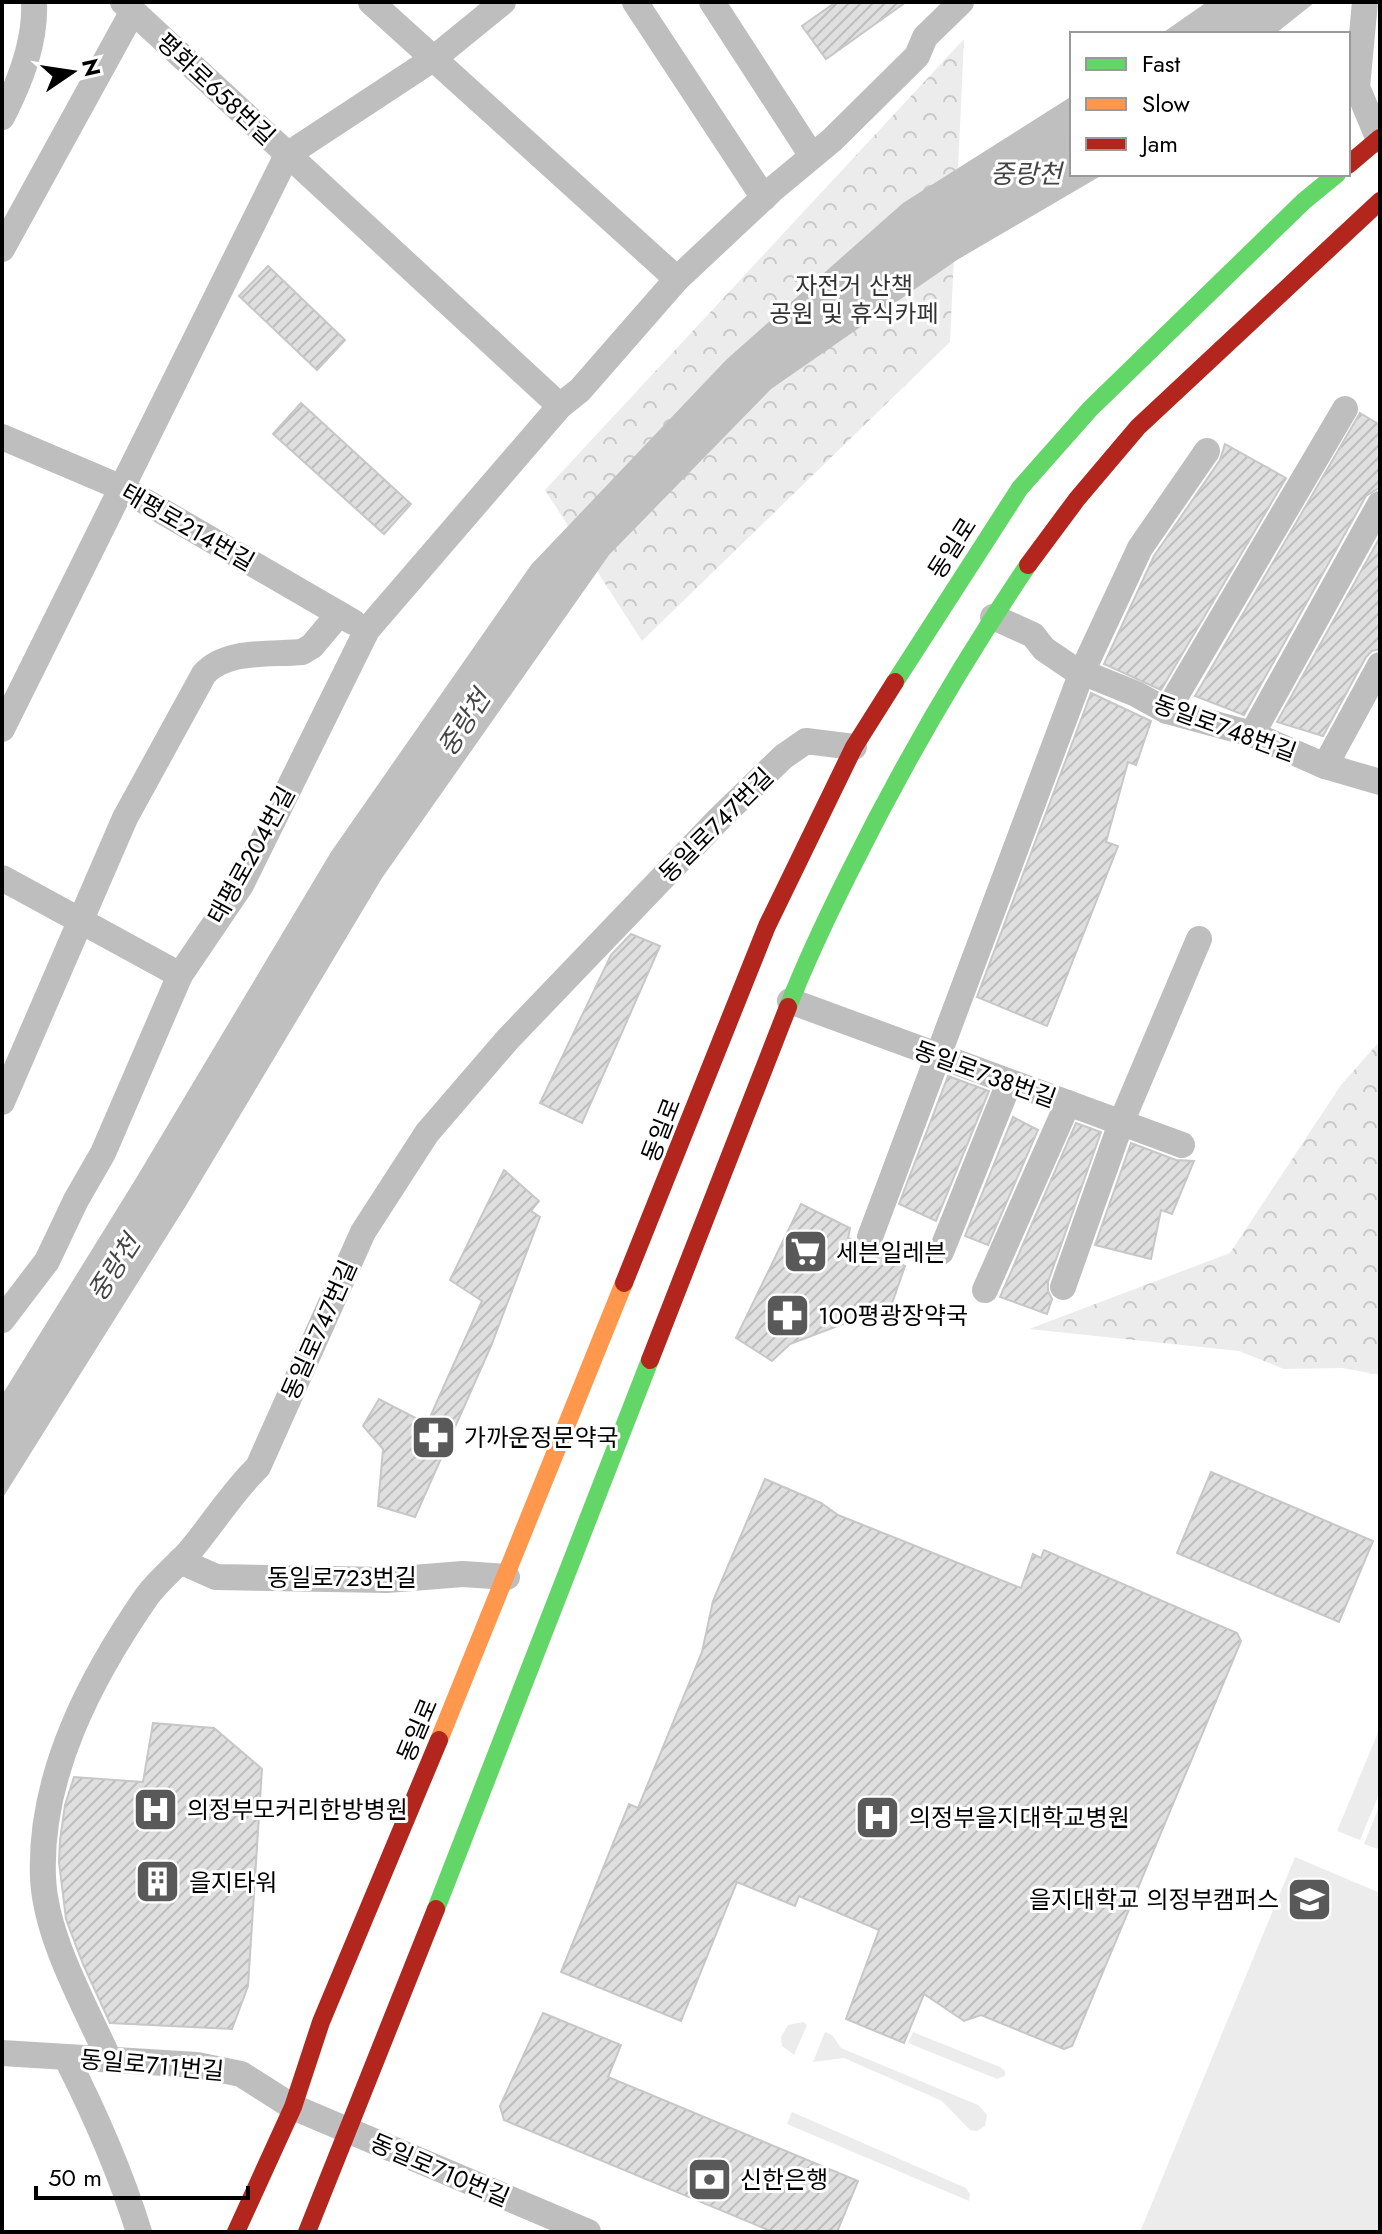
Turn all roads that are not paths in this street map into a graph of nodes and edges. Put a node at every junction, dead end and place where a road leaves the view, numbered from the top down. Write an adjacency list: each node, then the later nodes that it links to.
1 (34, 2): 10 (street)
2 (371, 2): 9 (street)
3 (503, 2): 9 (street, 평화로658번길)
4 (635, 2): 16 (street)
5 (712, 2): 13 (street)
6 (961, 2): 13 (street, 태평로204번길)
7 (1365, 2): 11 (street)
8 (128, 7): 12 (street, 평화로658번길); 18 (street)
9 (433, 59): 12 (street, 평화로658번길); 19 (street)
10 (2, 117)
11 (1379, 139): 14 (street)
12 (287, 155): 20 (street); 24 (street)
13 (812, 156): 16 (street, 태평로204번길)
14 (1350, 163)
15 (1335, 176): 34 (street, 동일로)
16 (764, 198): 19 (street, 태평로204번길)
17 (1380, 201): 27 (street)
18 (2, 249)
19 (677, 279): 20 (street, 태평로204번길)
20 (560, 406): 28 (street, 태평로204번길)
21 (1345, 409): 31 (street)
22 (2, 437): 24 (street, 태평로214번길)
23 (1207, 451): 30 (street)
24 (122, 488): 26 (street, 태평로214번길); 32 (street)
25 (1380, 504): 33 (street)
26 (339, 614): 28 (street, 태평로214번길); 38 (street)
27 (993, 617): 30 (street, 동일로748번길); 41 (street)
28 (367, 630): 40 (street, 태평로204번길)
29 (1380, 665): 35 (street)
30 (1082, 672): 31 (street, 동일로748번길); 42 (street)
31 (1167, 711): 33 (street, 동일로748번길)
32 (2, 729)
33 (1252, 734): 35 (street, 동일로748번길)
34 (854, 747): 53 (street, 동일로747번길); 54 (street, 동일로)
35 (1325, 766): 36 (street, 동일로748번길)
36 (1380, 782)
37 (2, 878): 38 (street)
38 (81, 920): 40 (street); 44 (street)
39 (1199, 939): 46 (street)
40 (180, 975): 52 (street, 태평로204번길)
41 (790, 1001): 42 (street, 동일로738번길); 59 (street)
42 (937, 1056): 43 (street, 동일로738번길); 48 (street)
43 (1009, 1083): 45 (street, 동일로738번길); 49 (street)
44 (2, 1102)
45 (1068, 1103): 46 (street, 동일로738번길); 51 (street)
46 (1121, 1123): 47 (street, 동일로738번길); 50 (street)
47 (1182, 1145)
48 (870, 1237)
49 (941, 1252)
50 (1063, 1287)
51 (985, 1290)
52 (2, 1320)
53 (180, 1561): 54 (street, 동일로723번길); 57 (street, 동일로747번길)
54 (507, 1577): 58 (street, 동일로)
55 (2, 2053): 56 (street, 동일로711번길)
56 (66, 2057): 57 (street, 동일로711번길); 60 (street)
57 (109, 2059): 58 (street, 동일로711번길)
58 (293, 2107): 59 (street, 동일로710번길); 61 (street, 동일로)
59 (349, 2131): 62 (street); 63 (street, 동일로710번길)
60 (139, 2232)
61 (236, 2232)
62 (307, 2232)
63 (588, 2232)

